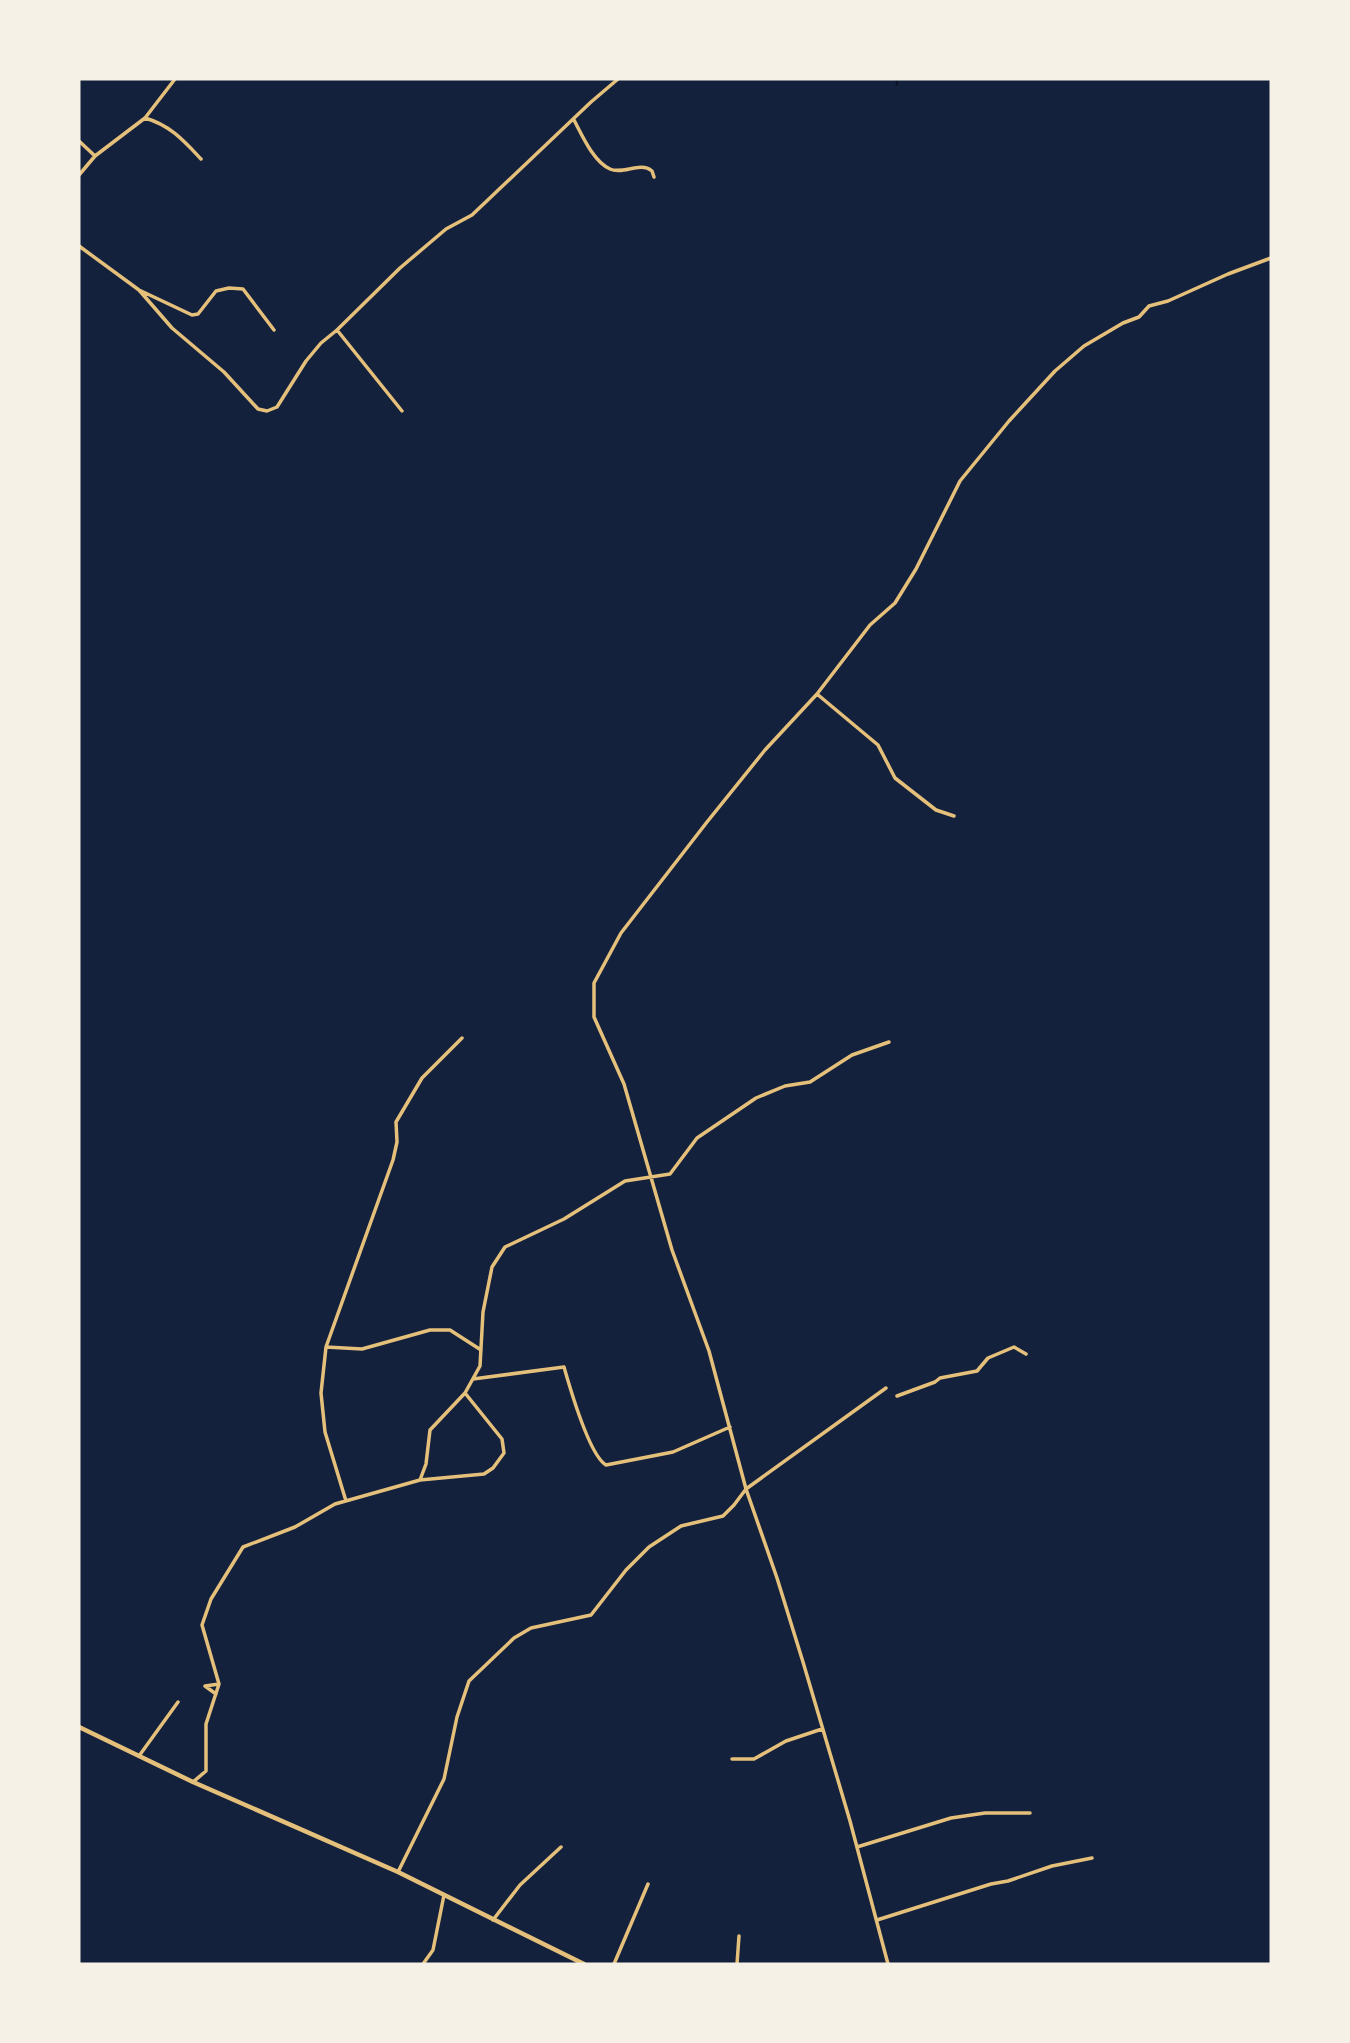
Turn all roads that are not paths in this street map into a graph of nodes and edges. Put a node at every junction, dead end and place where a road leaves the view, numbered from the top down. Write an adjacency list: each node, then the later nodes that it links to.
1 (175, 79): 3 (street)
2 (618, 79): 4 (street)
3 (145, 118): 6 (street); 7 (street)
4 (574, 120): 9 (street); 14 (street)
5 (79, 141): 6 (street)
6 (95, 156): 8 (street)
7 (201, 159)
8 (79, 175)
9 (654, 177)
10 (79, 246): 12 (street)
11 (1271, 258): 16 (street)
12 (139, 290): 13 (street); 14 (street)
13 (274, 330)
14 (337, 330): 15 (street)
15 (402, 411)
16 (817, 694): 17 (street); 20 (street)
17 (954, 816)
18 (462, 1038): 21 (street)
19 (889, 1042): 20 (street)
20 (650, 1176): 22 (street); 28 (street)
21 (326, 1347): 22 (street); 31 (street)
22 (481, 1350): 24 (street)
23 (1026, 1354): 27 (street)
24 (473, 1379): 26 (street); 28 (street)
25 (886, 1388): 30 (street)
26 (465, 1393): 29 (street); 29 (street)
27 (897, 1396)
28 (730, 1427): 30 (street)
29 (420, 1480): 31 (street)
30 (746, 1489): 36 (street); 44 (street)
31 (346, 1501): 32 (street)
32 (219, 1684): 33 (street); 33 (street)
33 (216, 1694): 39 (street)
34 (178, 1702): 37 (street)
35 (79, 1727): 37 (street)
36 (822, 1729): 38 (street); 42 (street)
37 (139, 1756): 39 (street)
38 (732, 1759)
39 (193, 1782): 44 (street)
40 (1030, 1813): 42 (street)
41 (561, 1847): 47 (street)
42 (857, 1847): 48 (street)
43 (1092, 1858): 48 (street)
44 (398, 1872): 46 (street)
45 (648, 1884): 52 (street)
46 (444, 1895): 47 (street); 50 (street)
47 (494, 1920): 51 (street)
48 (877, 1920): 54 (street)
49 (739, 1936): 53 (street)
50 (424, 1964)
51 (584, 1964)
52 (614, 1964)
53 (737, 1964)
54 (888, 1964)

